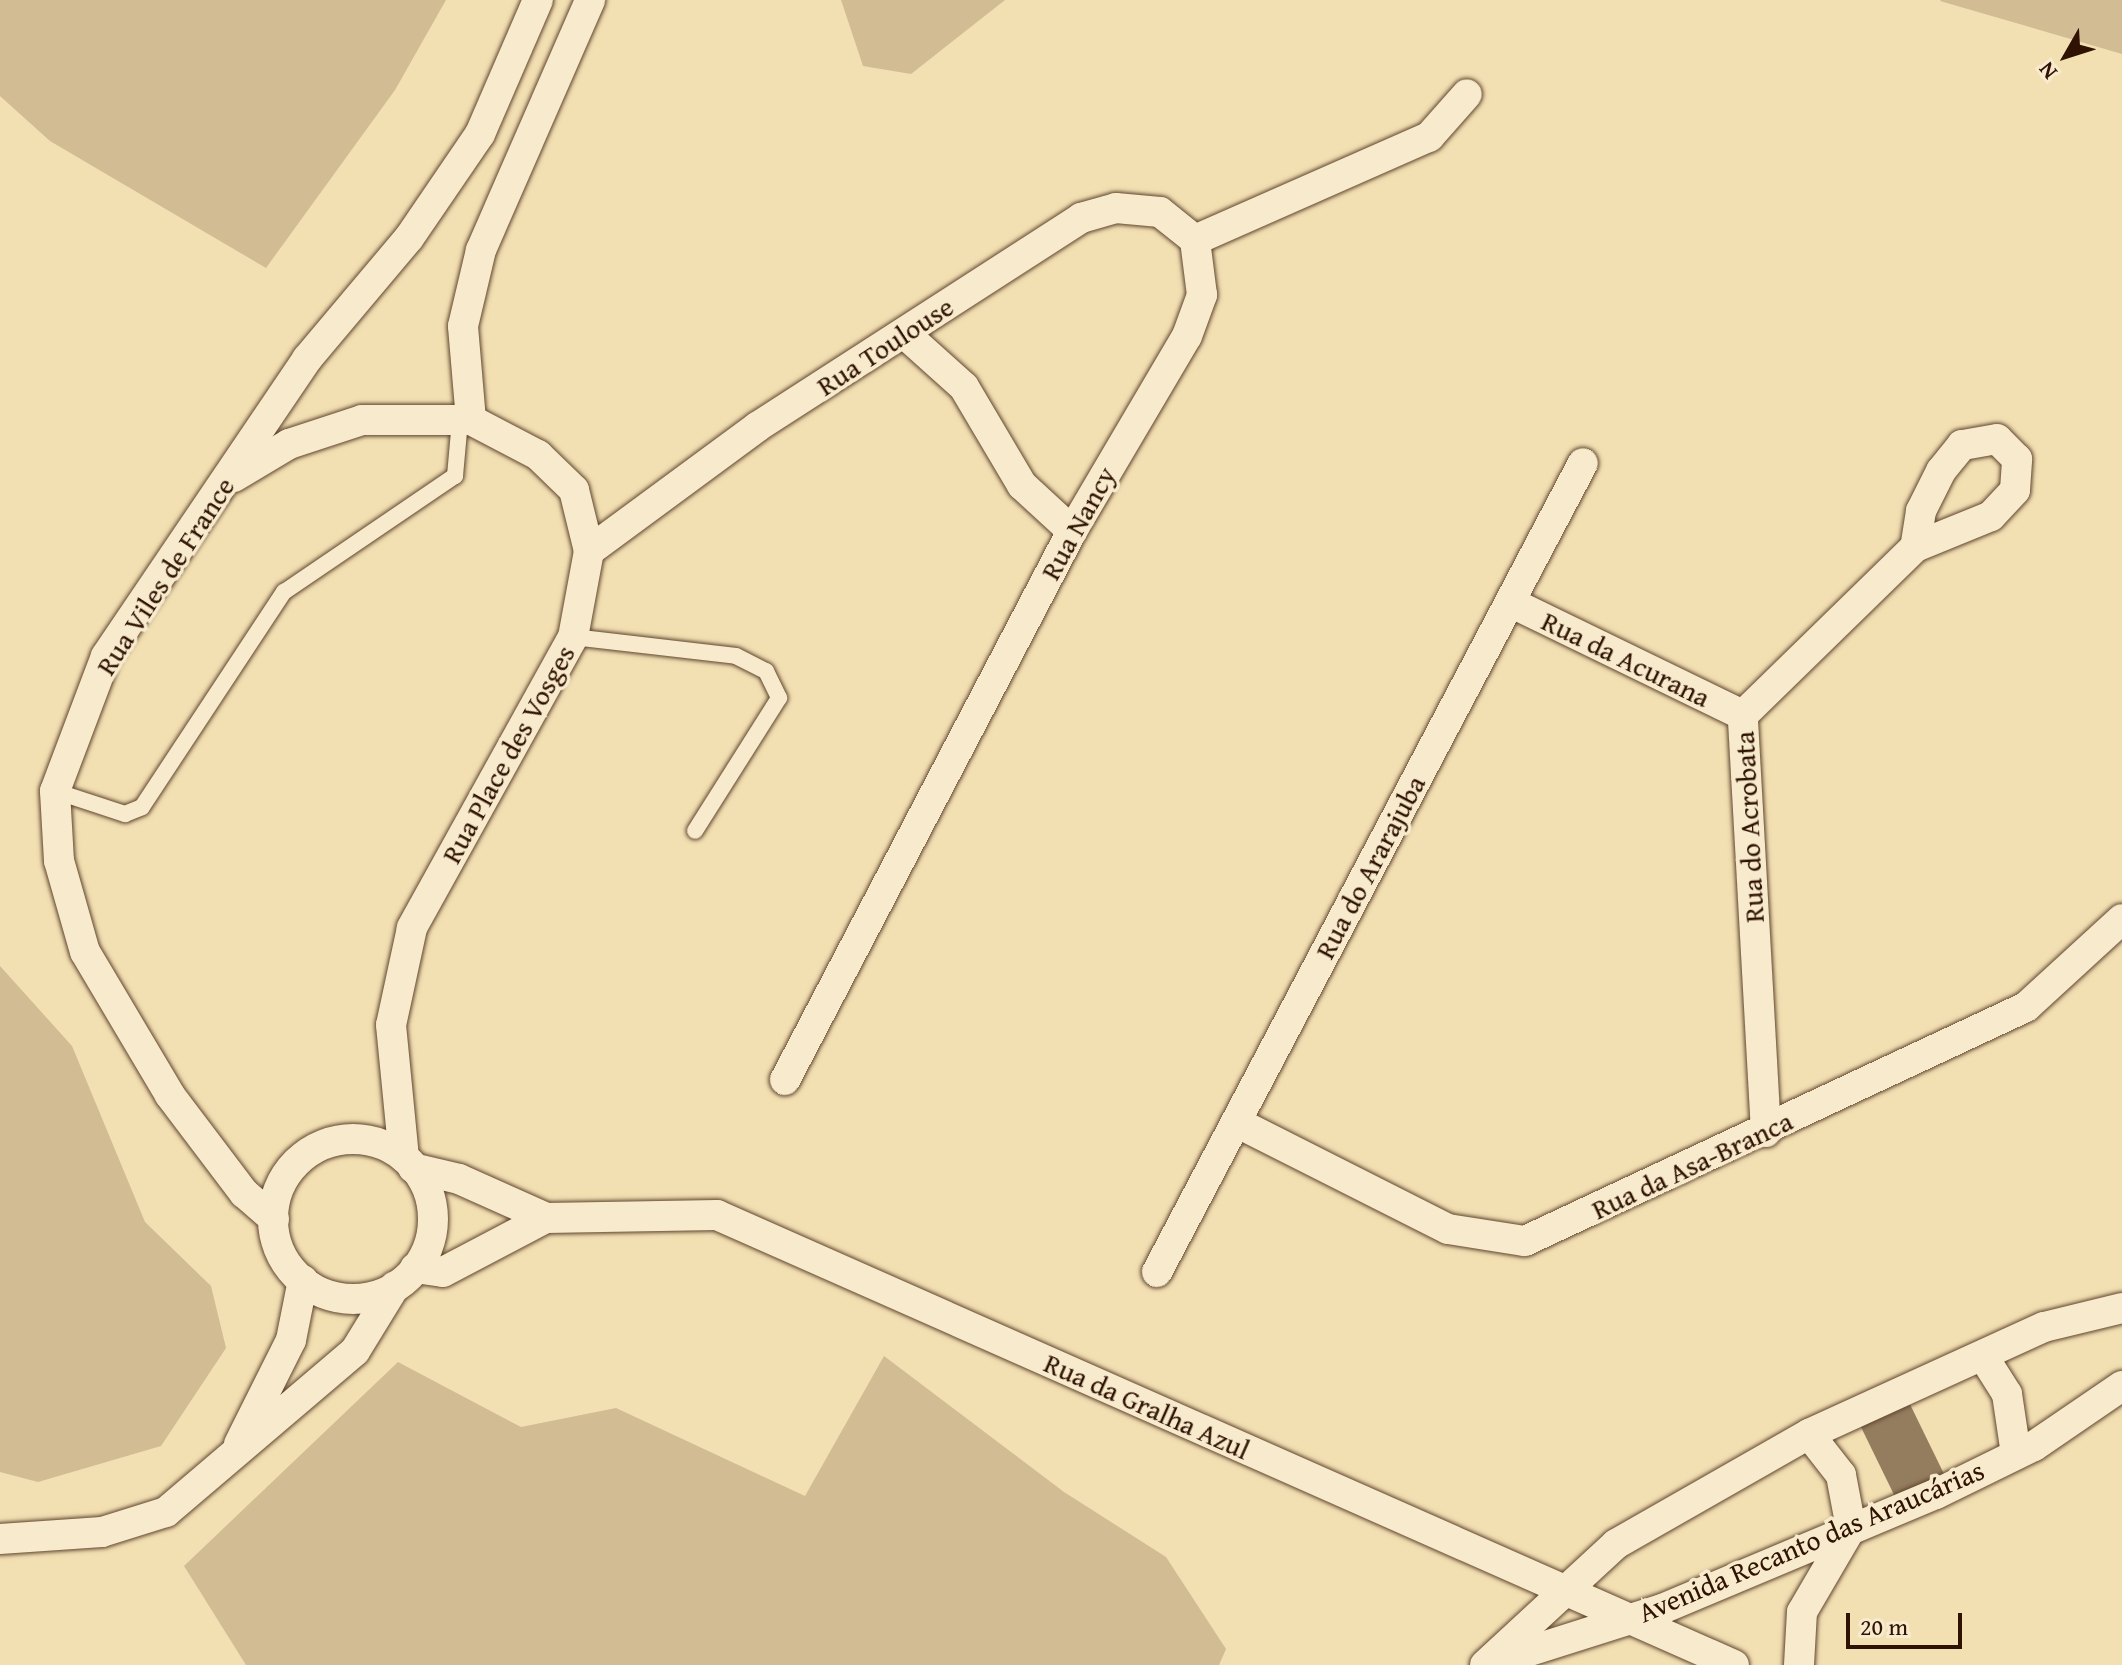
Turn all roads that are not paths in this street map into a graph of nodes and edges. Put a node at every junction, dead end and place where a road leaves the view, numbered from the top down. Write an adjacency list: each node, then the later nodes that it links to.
1 (538, 0): 8 (street, Rua Viles de France)
2 (590, 0): 6 (street)
3 (1467, 94): 4 (street)
4 (1195, 240): 5 (street, Rua Toulouse); 9 (street, Rua Nancy)
5 (905, 334): 9 (street); 11 (street, Rua Toulouse)
6 (466, 420): 8 (street, Rua Place des Vosges); 11 (street, Rua Place des Vosges); 15 (lane)
7 (1583, 463): 12 (street, Rua do Ararajuba)
8 (224, 483): 15 (street, Rua Viles de France)
9 (1072, 531): 18 (street, Rua Nancy)
10 (1915, 547): 14 (street, Rua do Acrobata)
11 (589, 551): 13 (street, Rua Place des Vosges)
12 (1510, 602): 14 (street, Rua da Acurana); 19 (street, Rua do Ararajuba)
13 (573, 637): 16 (lane); 21 (street, Rua Place des Vosges)
14 (1743, 715): 20 (street, Rua do Acrobata)
15 (55, 791): 23 (street, Rua Viles de France)
16 (695, 831)
17 (2122, 919): 20 (street, Rua da Asa-Branca)
18 (785, 1080)
19 (1236, 1122): 20 (street, Rua da Asa-Branca); 24 (street, Rua do Ararajuba)
20 (1766, 1132)
21 (409, 1162): 22 (street, Rua da Gralha Azul); 23 (street); 25 (street)
22 (546, 1218): 25 (street, Rua da Gralha Azul); 35 (street, Rua da Gralha Azul)
23 (274, 1219): 26 (street)
24 (1157, 1272)
25 (405, 1277): 26 (street); 32 (street)
26 (303, 1280): 32 (street)
27 (2122, 1308): 28 (street, Avenida Recanto das Araucárias)
28 (1983, 1356): 30 (street, Avenida Recanto das Araucárias); 31 (street)
29 (2122, 1386): 31 (street, Avenida Recanto das Araucárias)
30 (1809, 1434): 33 (street); 35 (street, Avenida Recanto das Araucárias)
31 (2016, 1454): 33 (street, Avenida Recanto das Araucárias)
32 (233, 1457): 34 (street)
33 (1851, 1528): 36 (street, Avenida Recanto das Araucárias); 39 (street)
34 (0, 1539)
35 (1566, 1591): 36 (street, Rua da Gralha Azul); 37 (street, Avenida Recanto das Araucárias)
36 (1621, 1620): 37 (street, Avenida Recanto das Araucárias); 38 (street, Rua da Gralha Azul)
37 (1485, 1665)
38 (1734, 1665)
39 (1799, 1665)

